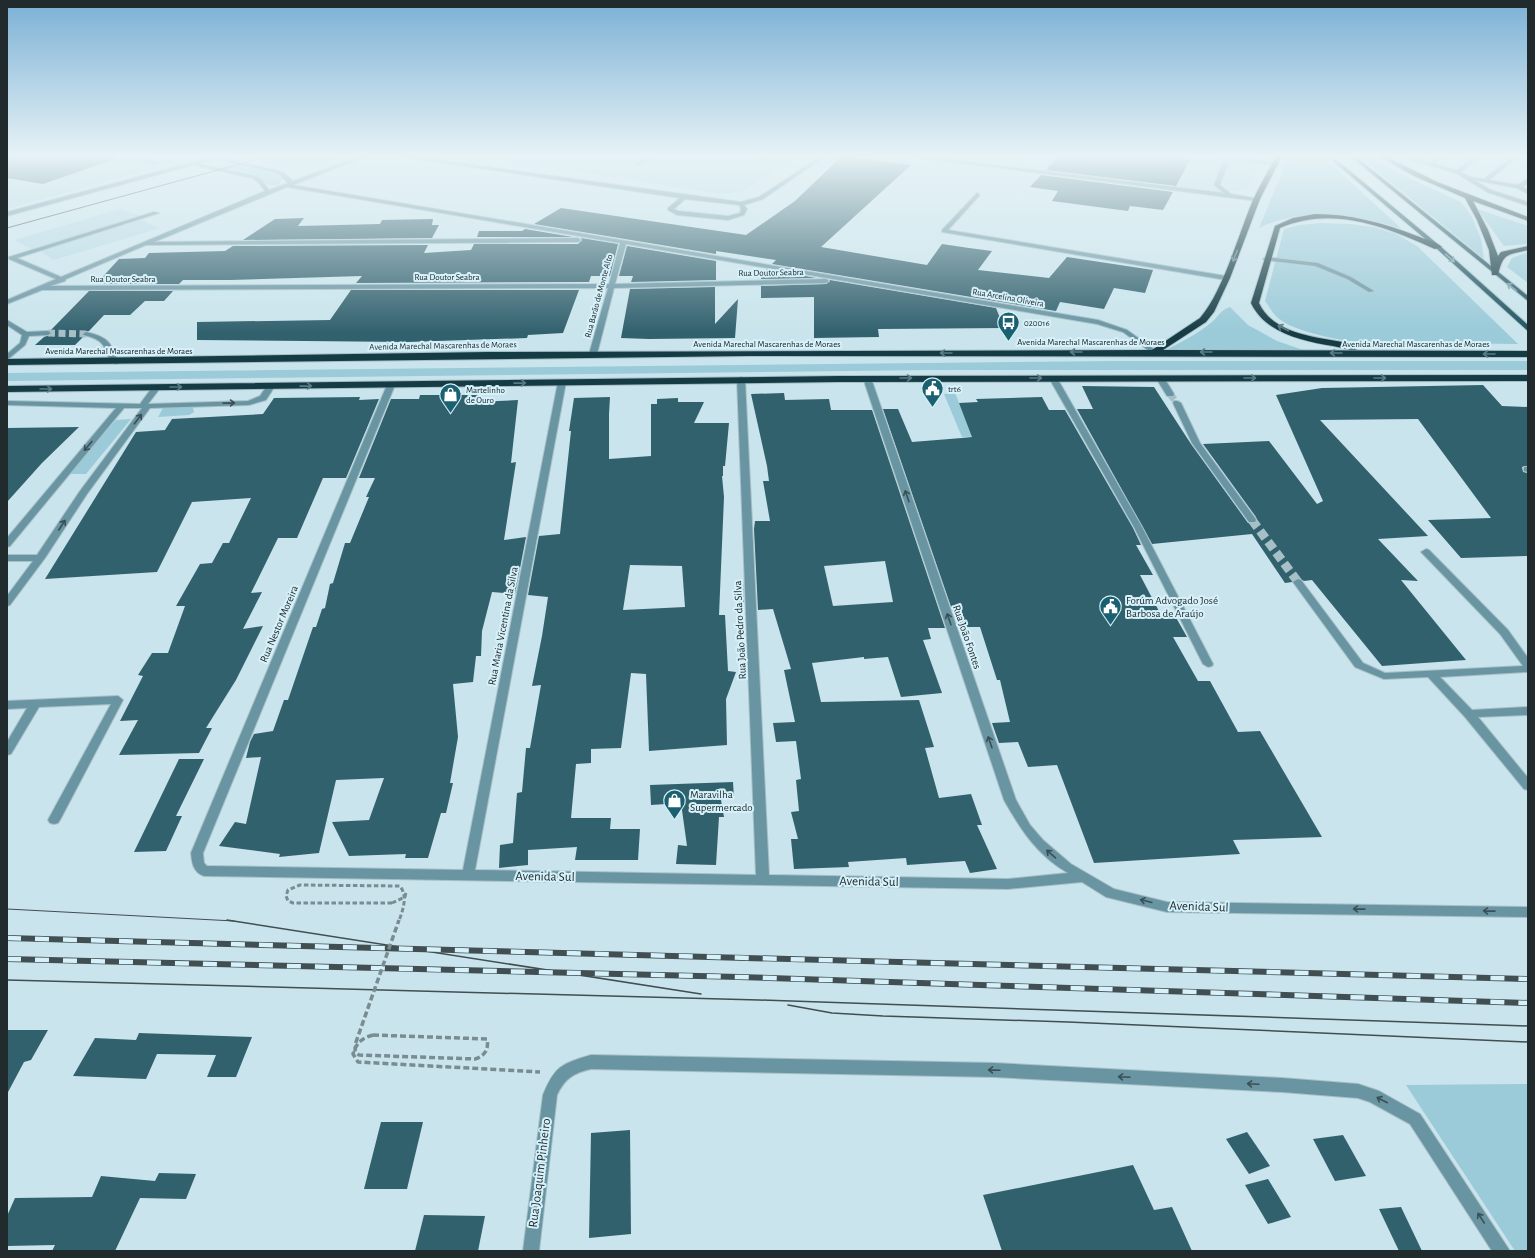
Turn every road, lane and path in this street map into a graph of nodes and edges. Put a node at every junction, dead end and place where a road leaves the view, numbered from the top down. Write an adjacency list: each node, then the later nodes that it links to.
1 (151, 215): 22 (street)
2 (216, 215): 15 (street)
3 (459, 215): 13 (street)
4 (694, 215): 5 (street)
5 (740, 215)
6 (959, 215): 21 (street)
7 (1251, 215): 21 (highway, one-way to 21)
8 (1399, 215): 16 (main road)
9 (1424, 215): 20 (main road)
10 (1479, 215): 19 (highway)
11 (1516, 215): 12 (highway)
12 (1528, 219)
13 (602, 239): 14 (street); 15 (street)
14 (623, 243): 23 (street); 24 (street, Rua Barão de Monte Alto)
15 (148, 244): 22 (street)
16 (1438, 247): 18 (highway); 27 (main road, one-way to 27)
17 (1528, 248): 19 (highway)
18 (1266, 259): 26 (street); 37 (highway, one-way to 18)
19 (1496, 264): 20 (highway)
20 (1496, 274): 28 (main road, one-way to 20)
21 (1226, 278): 36 (highway)
22 (63, 280): 25 (street)
23 (852, 281): 24 (street, Rua Doutor Seabra); 36 (street, Rua Arcelina Oliveira)
24 (612, 286): 25 (street, Rua Doutor Seabra); 38 (street, Rua Barão de Monte Alto)
25 (43, 288): 29 (street)
26 (1371, 291)
27 (1490, 294): 30 (main road); 32 (main road)
28 (1528, 299)
29 (7, 302)
30 (1528, 321)
31 (7, 322): 34 (street)
32 (1528, 329)
33 (48, 333): 34 (street)
34 (26, 334): 40 (street)
35 (86, 334): 42 (street)
36 (1154, 352): 37 (highway, Avenida Marechal Mascarenhas de Moraes, one-way to 36); 38 (highway, Avenida Marechal Mascarenhas de Moraes, one-way to 38)
37 (1389, 353): 39 (highway, Avenida Marechal Mascarenhas de Moraes, one-way to 37)
38 (592, 354): 42 (highway, Avenida Marechal Mascarenhas de Moraes)
39 (1528, 354)
40 (7, 358)
41 (7, 362): 42 (highway, Avenida Marechal Mascarenhas de Moraes)
42 (114, 362)
43 (867, 378): 44 (highway, one-way to 44); 48 (highway); 82 (street, Rua João Fontes, one-way to 43)
44 (1053, 378): 45 (highway); 69 (street)
45 (1160, 378): 46 (highway, one-way to 46); 55 (street)
46 (1502, 378): 47 (highway); 50 (highway)
47 (1528, 378)
48 (741, 379): 49 (highway); 83 (street, Rua João Pedro da Silva)
49 (562, 382): 51 (highway, one-way to 49); 81 (street, Rua Maria Vicentina da Silva)
50 (1528, 383)
51 (391, 385): 52 (highway, one-way to 51); 80 (street, Rua Nestor Moreira)
52 (271, 386): 53 (highway, one-way to 52); 59 (street, one-way to 52)
53 (157, 387): 54 (highway, one-way to 53); 59 (street)
54 (7, 389)
55 (1170, 394)
56 (7, 403): 58 (street)
57 (1177, 403): 60 (street)
58 (122, 405): 59 (street); 61 (street, one-way to 61)
59 (145, 406): 65 (street, one-way to 59)
60 (1252, 520)
61 (7, 544)
62 (1426, 552): 70 (street)
63 (18, 557): 64 (street); 65 (street); 66 (street)
64 (7, 558)
65 (40, 558): 68 (street)
66 (7, 565)
67 (1298, 582): 72 (street)
68 (7, 603)
69 (1208, 664)
70 (1528, 666)
71 (1528, 669): 72 (street)
72 (1431, 674): 76 (street)
73 (35, 704): 74 (street); 77 (street); 79 (street)
74 (7, 705)
75 (1528, 711): 76 (street)
76 (1469, 714): 78 (street)
77 (7, 751)
78 (1528, 786)
79 (54, 820)
80 (204, 870): 81 (street, Avenida Sul)
81 (468, 876): 83 (street, Avenida Sul)
82 (1083, 877): 83 (street, Avenida Sul); 85 (street, Avenida Sul, one-way to 82)
83 (763, 880)
84 (392, 904): 86 (path, bridge)
85 (1528, 912)
86 (550, 1095): 87 (street, Rua Joaquim Pinheiro); 88 (street, one-way to 86)
87 (531, 1251)
88 (1502, 1251)

